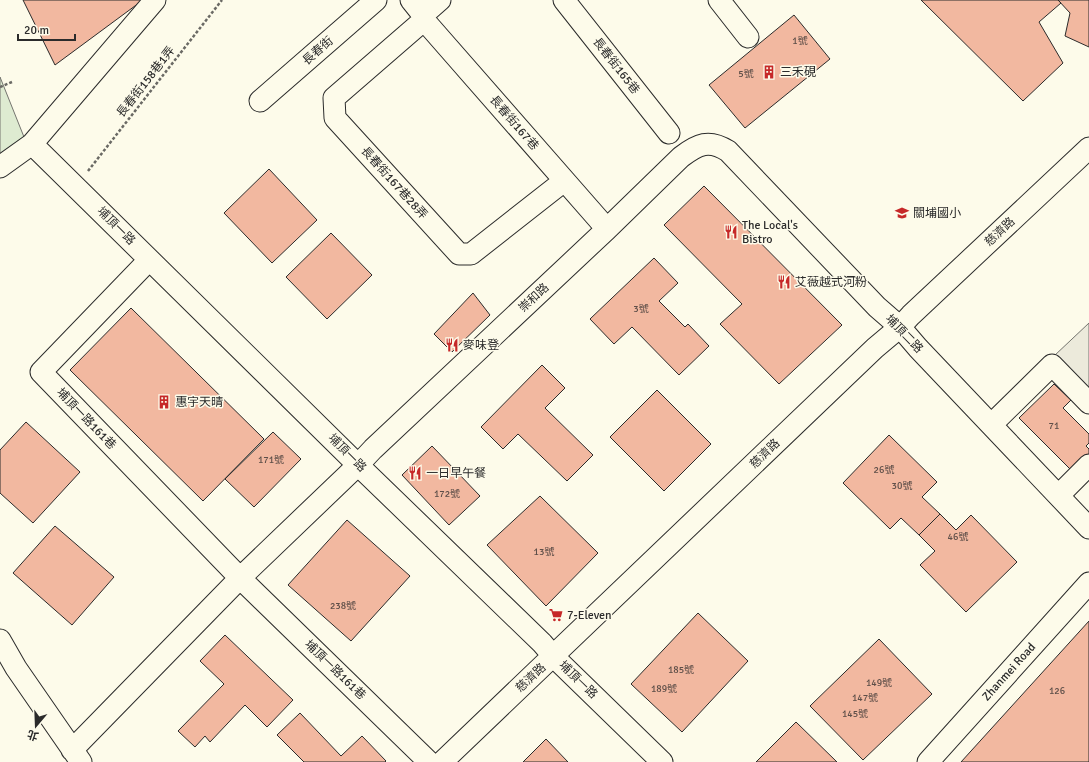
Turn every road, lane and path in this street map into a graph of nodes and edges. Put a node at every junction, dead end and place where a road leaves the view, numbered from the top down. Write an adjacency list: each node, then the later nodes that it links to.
1 (155, 0): 13 (street)
2 (222, 0): 17 (path, 長春街158巷1弄)
3 (376, 0): 11 (street, 長春街)
4 (440, 0): 7 (street)
5 (564, 0): 12 (street, 長春街165巷)
6 (718, 0): 8 (street)
7 (419, 12): 18 (street, 長春街167巷); 18 (street, 長春街167巷28弄)
8 (748, 37)
9 (12, 82): 10 (path)
10 (0, 87)
11 (260, 101)
12 (669, 133)
13 (32, 144): 16 (street); 20 (street, 埔頂一路)
14 (715, 145): 19 (street, 崇和路); 21 (street, 埔頂二路)
15 (1089, 148): 21 (street, 慈濟路)
16 (0, 167)
17 (84, 175)
18 (564, 181): 19 (street, 長春街167巷)
19 (606, 230): 24 (street, 崇和路)
20 (149, 260): 24 (street, 埔頂一路); 28 (street, 埔頂一路161巷)
21 (900, 327): 23 (street, 埔頂二路); 31 (street, 慈濟路)
22 (1089, 403): 23 (street)
23 (992, 424): 26 (street, 埔頂二路)
24 (358, 465): 28 (street); 31 (street, 埔頂一路)
25 (1089, 465): 26 (street)
26 (1059, 495): 27 (street, 埔頂二路)
27 (1089, 528)
28 (240, 578): 32 (street); 33 (street, 埔頂一路161巷)
29 (1089, 583): 36 (street, Zhanmei Road)
30 (0, 640): 32 (street)
31 (554, 657): 34 (street, 慈濟路); 35 (street, 埔頂一路)
32 (76, 756)
33 (429, 762)
34 (442, 762)
35 (662, 762)
36 (928, 762)

